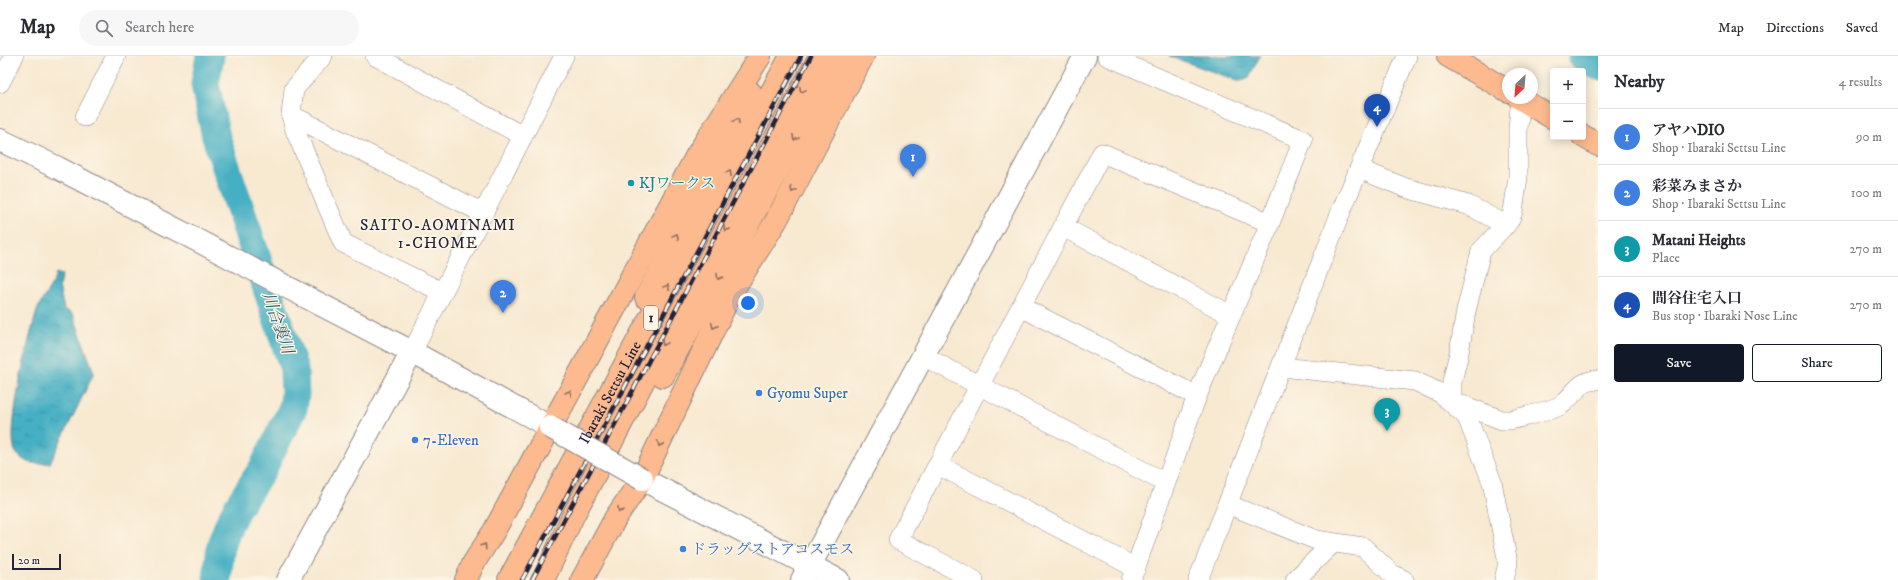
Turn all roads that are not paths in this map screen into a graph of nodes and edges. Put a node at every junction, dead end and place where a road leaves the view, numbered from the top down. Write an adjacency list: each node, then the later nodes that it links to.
1 (14, 56): 16 (street)
2 (116, 56): 22 (street)
3 (323, 56): 20 (street)
4 (375, 56): 23 (street)
5 (760, 56): 42 (main road, one-way to 5)
6 (768, 56): 47 (main road, one-way to 6)
7 (791, 56): 47 (main road, Ibaraki Settsu Line / 1, one-way to 7)
8 (820, 56): 49 (main road, Ibaraki Settsu Line / 1, one-way to 49)
9 (842, 56): 49 (main road, one-way to 49)
10 (863, 56): 44 (main road, one-way to 44)
11 (1085, 56): 36 (street)
12 (1107, 56): 29 (street)
13 (1407, 56): 27 (street)
14 (1448, 56): 17 (main road)
15 (562, 57): 23 (street)
16 (0, 83)
17 (1502, 88)
18 (1516, 104): 30 (street)
19 (1529, 104): 21 (main road)
20 (291, 115): 28 (street); 32 (street)
21 (1550, 116)
22 (85, 117)
23 (523, 136): 28 (street)
24 (1586, 138): 26 (main road)
25 (0, 140): 35 (street)
26 (1598, 145)
27 (1359, 168): 30 (street); 37 (street)
28 (483, 213): 32 (street)
29 (1270, 223): 31 (street); 34 (street)
30 (1506, 225): 41 (street)
31 (1063, 227): 33 (street); 34 (street)
32 (442, 292): 35 (street)
33 (1021, 307): 39 (street); 40 (street)
34 (1231, 315): 40 (street)
35 (412, 352): 42 (street); 52 (street)
36 (923, 356): 39 (street); 50 (street)
37 (1281, 367): 41 (street); 46 (street)
38 (1598, 380): 41 (street)
39 (979, 386): 43 (street); 45 (street)
40 (1197, 396): 45 (street)
41 (1453, 404): 62 (street)
42 (550, 427): 44 (street, bridge); 53 (main road, one-way to 42)
43 (938, 465): 51 (street); 58 (street)
44 (642, 479): 50 (street); 56 (main road, one-way to 56)
45 (1166, 483): 51 (street)
46 (1227, 504): 48 (street); 59 (street)
47 (533, 536): 54 (main road, Ibaraki Settsu Line / 1)
48 (1333, 543): 60 (street); 61 (street)
49 (558, 550): 55 (main road, Ibaraki Settsu Line / 1)
50 (806, 573): 57 (street)
51 (1133, 574)
52 (288, 580)
53 (466, 580)
54 (509, 580)
55 (543, 580)
56 (582, 580)
57 (838, 580)
58 (974, 580)
59 (1198, 580)
60 (1295, 580)
61 (1404, 580)
62 (1504, 580)

